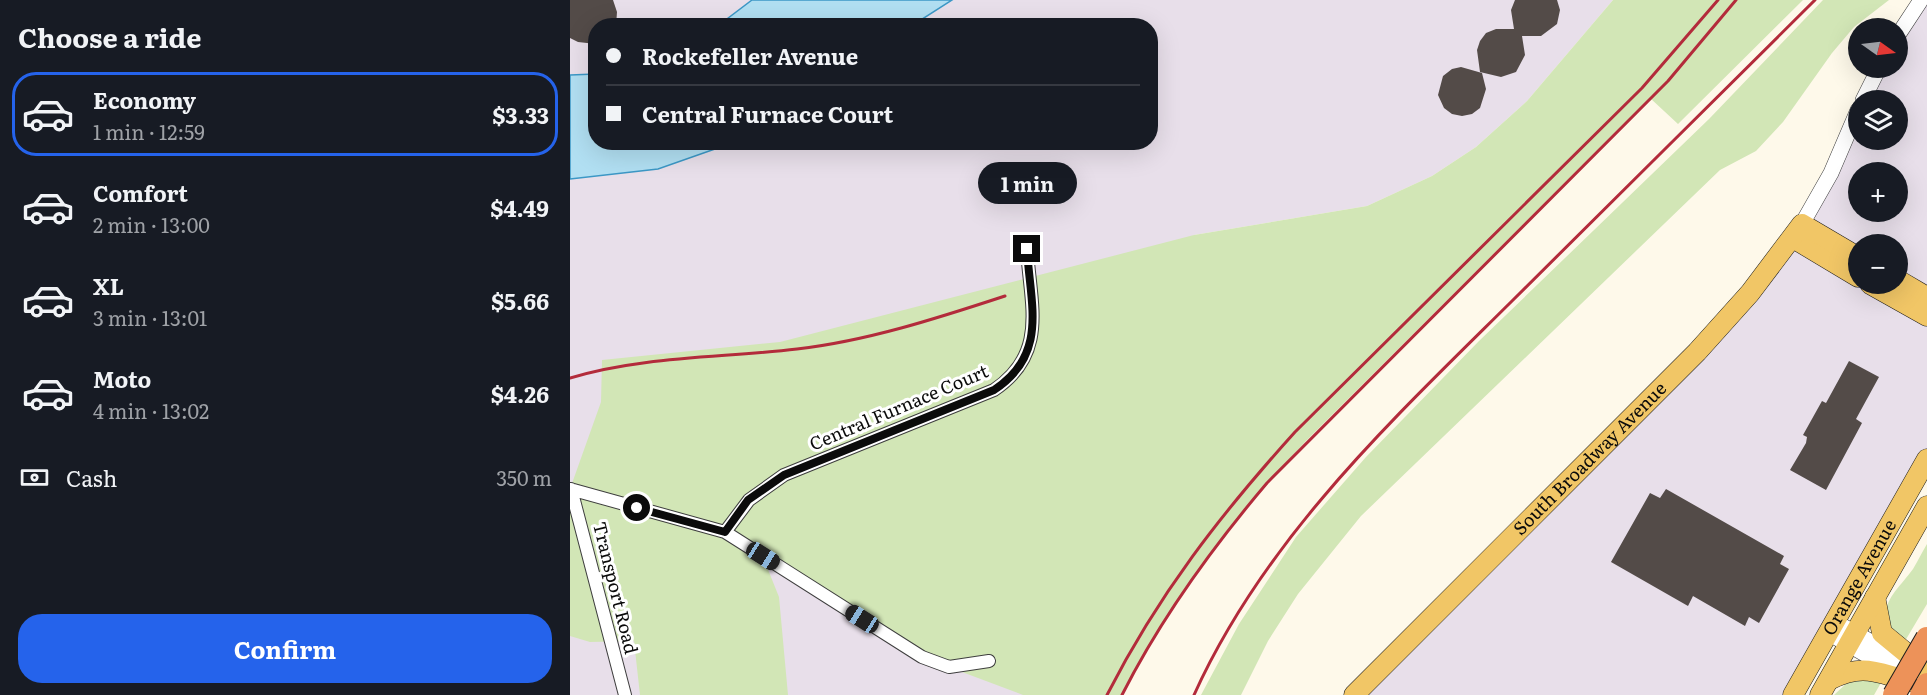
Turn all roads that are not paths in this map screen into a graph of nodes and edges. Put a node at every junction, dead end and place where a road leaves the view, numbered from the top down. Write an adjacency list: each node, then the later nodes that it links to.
1 (1921, 0): 2 (street)
2 (1908, 20)
3 (1848, 133): 4 (street)
4 (1797, 231): 6 (main road); 7 (main road); 23 (main road, South Broadway Avenue)
5 (1027, 249): 15 (street, Central Furnace Court)
6 (1848, 253)
7 (1848, 269)
8 (1908, 286): 10 (main road)
9 (1888, 294): 11 (main road)
10 (1927, 297)
11 (1927, 316)
12 (1927, 459): 17 (main road, Orange Avenue)
13 (571, 489): 15 (street); 24 (street, Transport Road)
14 (1927, 506): 16 (main road, Orange Avenue)
15 (725, 532): 20 (street)
16 (1875, 597): 19 (main road, Orange Avenue); 21 (main road)
17 (1831, 627): 19 (street); 25 (main road, Orange Avenue)
18 (1927, 638): 26 (highway, bridge)
19 (1852, 639): 21 (street); 22 (main road, Orange Avenue)
20 (989, 661)
21 (1924, 685): 22 (main road)
22 (1825, 688)
23 (1360, 689)
24 (625, 695)
25 (1793, 695)
26 (1894, 695)

